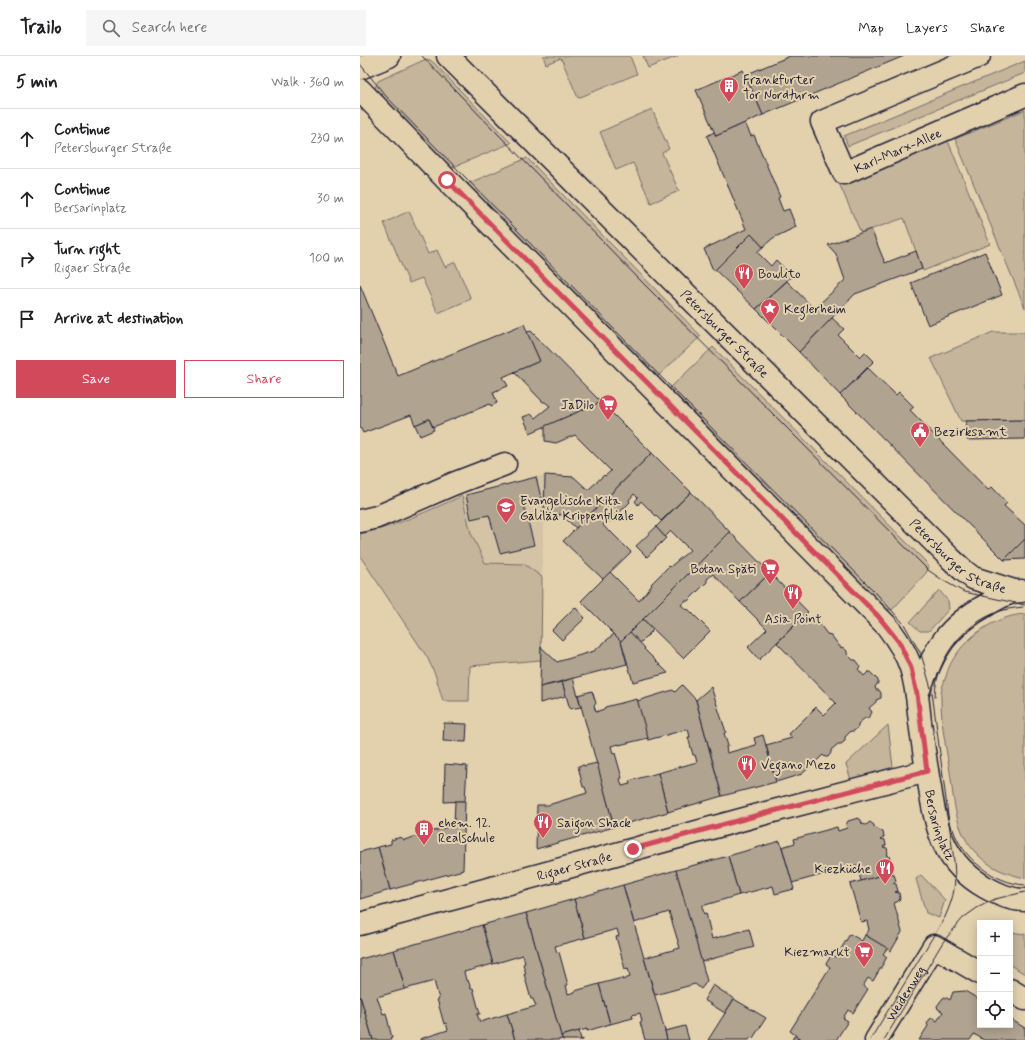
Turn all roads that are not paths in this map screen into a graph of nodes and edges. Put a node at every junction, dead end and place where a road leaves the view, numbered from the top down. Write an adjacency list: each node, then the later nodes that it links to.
1 (389, 56): 4 (main road)
2 (448, 56): 9 (main road, Petersburger Straße)
3 (979, 56): 6 (main road, Karl-Marx-Allee)
4 (360, 68)
5 (360, 90): 10 (main road)
6 (1025, 95)
7 (505, 464): 8 (main road)
8 (360, 521)
9 (1019, 591): 10 (main road, Bersarinplatz)
10 (917, 694): 11 (main road, Bersarinplatz)
11 (927, 771): 12 (main road, Bersarinplatz); 13 (main road, Rigaer Straße)
12 (1025, 900)
13 (360, 924)
14 (977, 971): 17 (main road, Weidenweg)
15 (1013, 992): 16 (main road)
16 (1025, 999)
17 (876, 1040)

